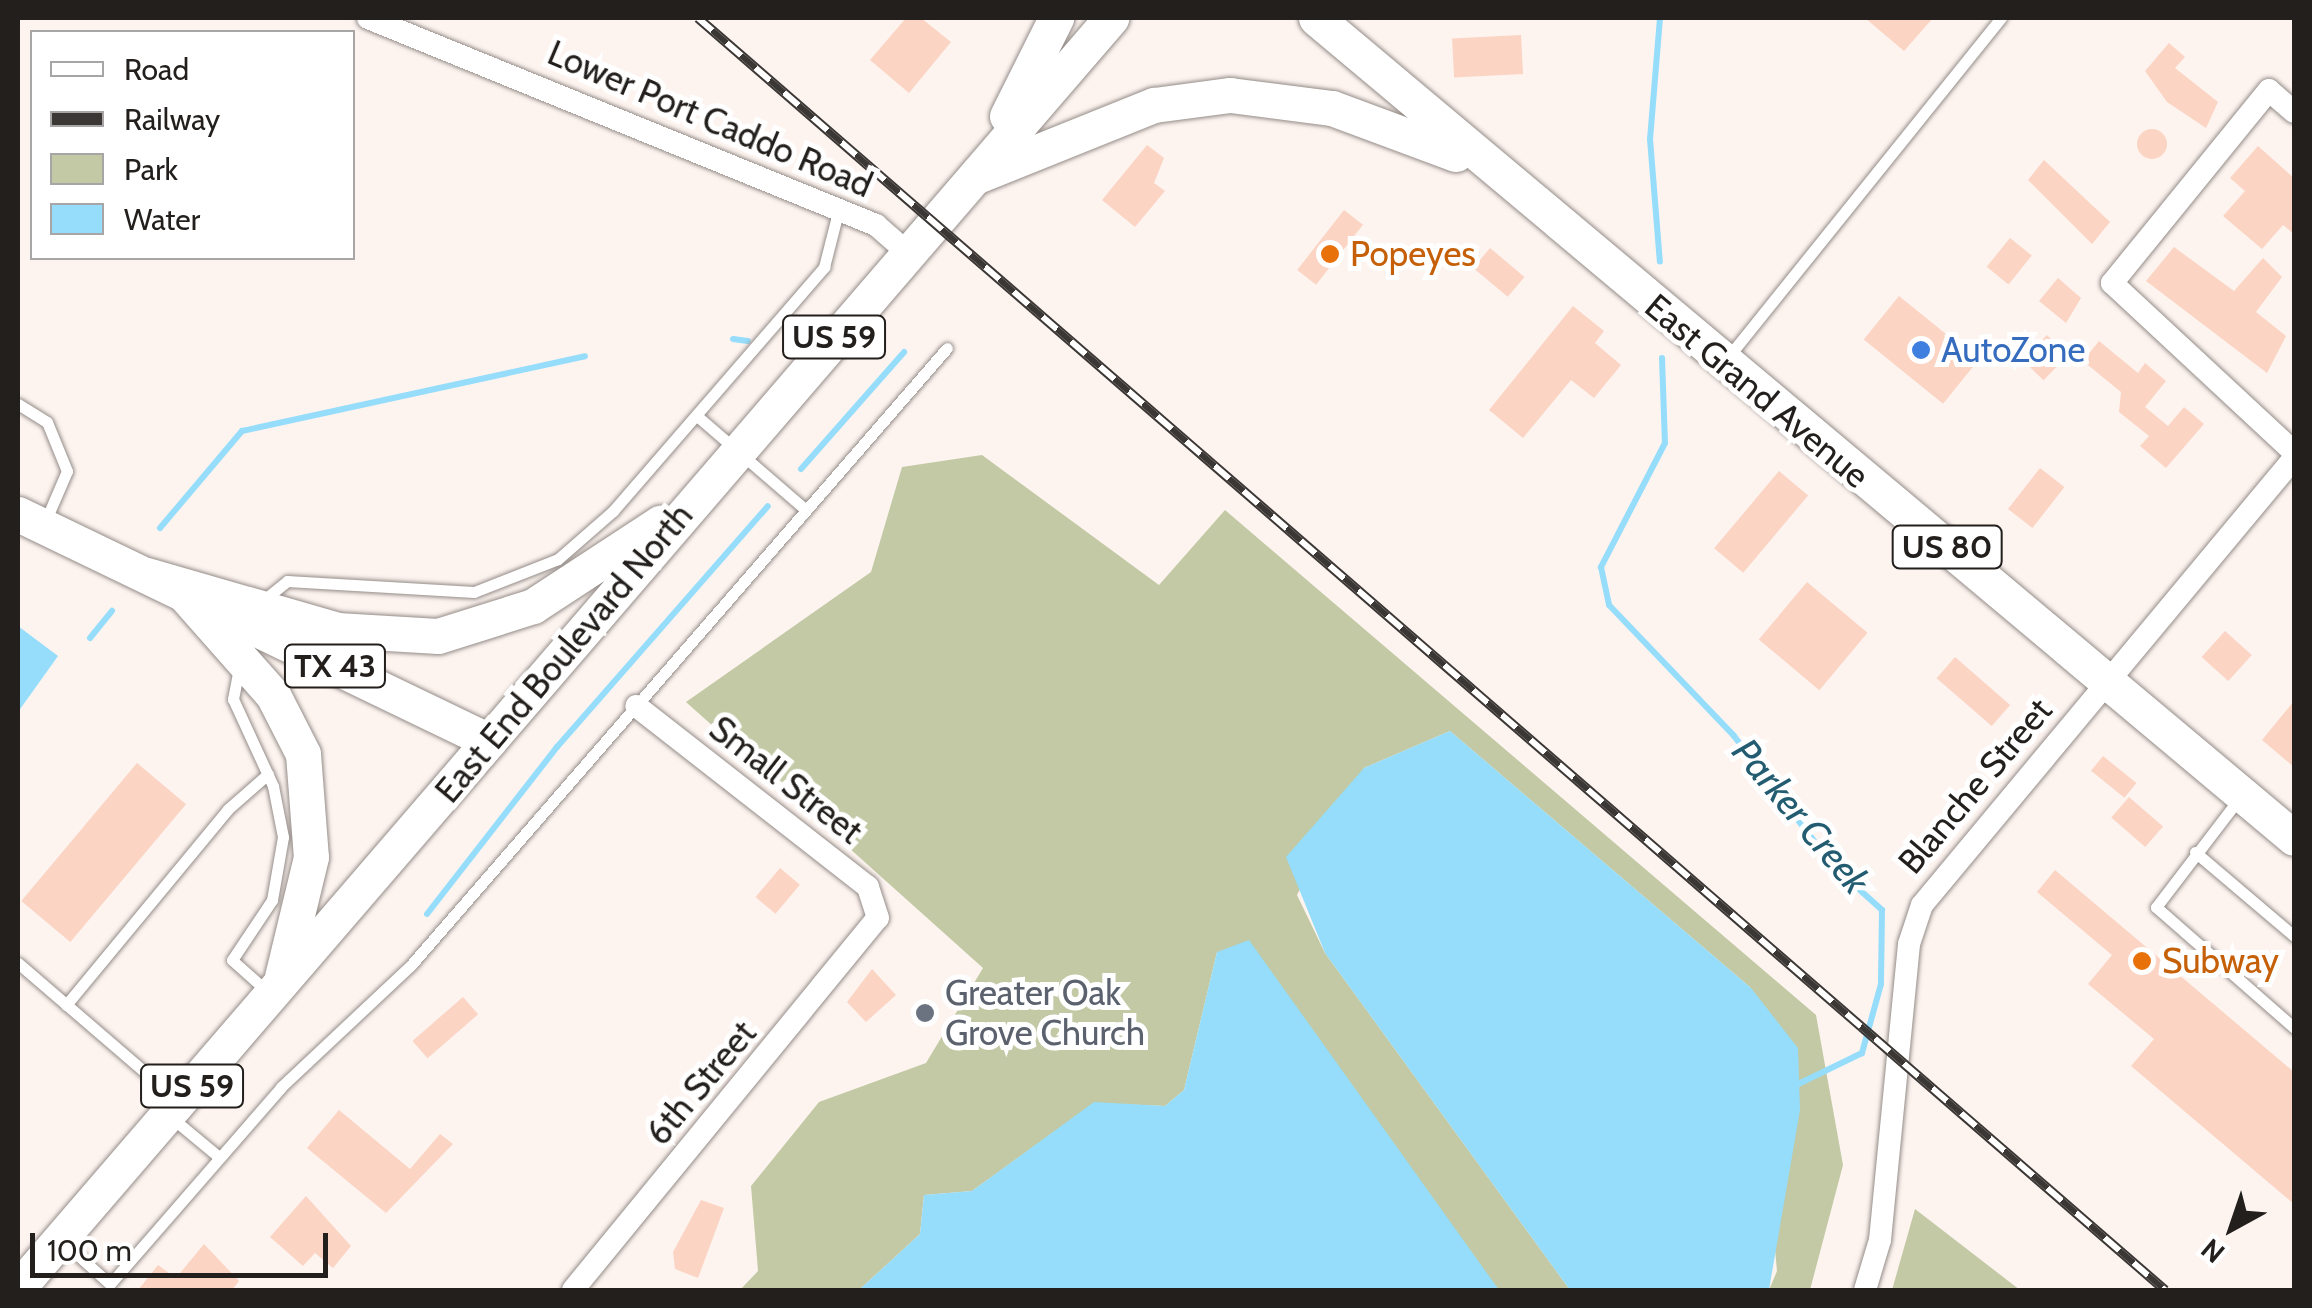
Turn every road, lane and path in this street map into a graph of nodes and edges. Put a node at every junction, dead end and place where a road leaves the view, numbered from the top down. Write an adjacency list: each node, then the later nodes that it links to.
1 (368, 18): 11 (street, Lower Port Caddo Road)
2 (1056, 18): 10 (main road)
3 (1111, 18): 10 (main road, East End Boulevard North / US 59)
4 (1316, 18): 7 (main road, East Grand Avenue / US 80)
5 (1348, 18): 7 (main road)
6 (2000, 18): 14 (lane)
7 (1397, 92): 9 (main road, East Grand Avenue / US 80)
8 (2294, 112): 18 (street)
9 (1484, 164): 10 (main road); 14 (main road, East Grand Avenue / US 80)
10 (972, 178): 12 (main road, East End Boulevard North / US 59)
11 (837, 216): 12 (street, Lower Port Caddo Road); 16 (lane)
12 (907, 252): 17 (main road, East End Boulevard North / US 59)
13 (947, 348): 20 (lane)
14 (1723, 363): 24 (main road, East Grand Avenue / US 80)
15 (18, 404): 21 (lane)
16 (696, 416): 17 (lane); 23 (lane)
17 (737, 450): 19 (main road, East End Boulevard North / US 59); 20 (lane)
18 (2294, 455): 24 (street, Blanche Street)
19 (698, 497): 23 (main road); 26 (main road, East End Boulevard North / US 59)
20 (806, 510): 25 (lane)
21 (30, 520): 22 (main road)
22 (146, 575): 23 (main road); 23 (main road)
23 (250, 629): 26 (main road, TX 43); 27 (lane); 34 (main road)
24 (2108, 680): 28 (main road, East Grand Avenue / US 80); 42 (street, Blanche Street)
25 (636, 706): 31 (street, Small Street); 38 (lane)
26 (489, 741): 34 (main road, East End Boulevard North / US 59)
27 (268, 774): 34 (lane); 35 (lane)
28 (2242, 794): 29 (main road, East Grand Avenue / US 80); 30 (lane)
29 (2290, 826)
30 (2195, 852): 32 (lane); 36 (lane)
31 (878, 918): 41 (street, 6th Street)
32 (2294, 936)
33 (18, 964): 35 (lane)
34 (276, 992): 37 (main road, East End Boulevard North / US 59)
35 (66, 1005): 37 (lane)
36 (2294, 1028)
37 (173, 1107): 38 (lane); 39 (main road, East End Boulevard North / US 59)
38 (219, 1158): 39 (lane)
39 (59, 1239): 40 (main road, East End Boulevard North / US 59)
40 (18, 1288)
41 (572, 1290)
42 (1864, 1290)

